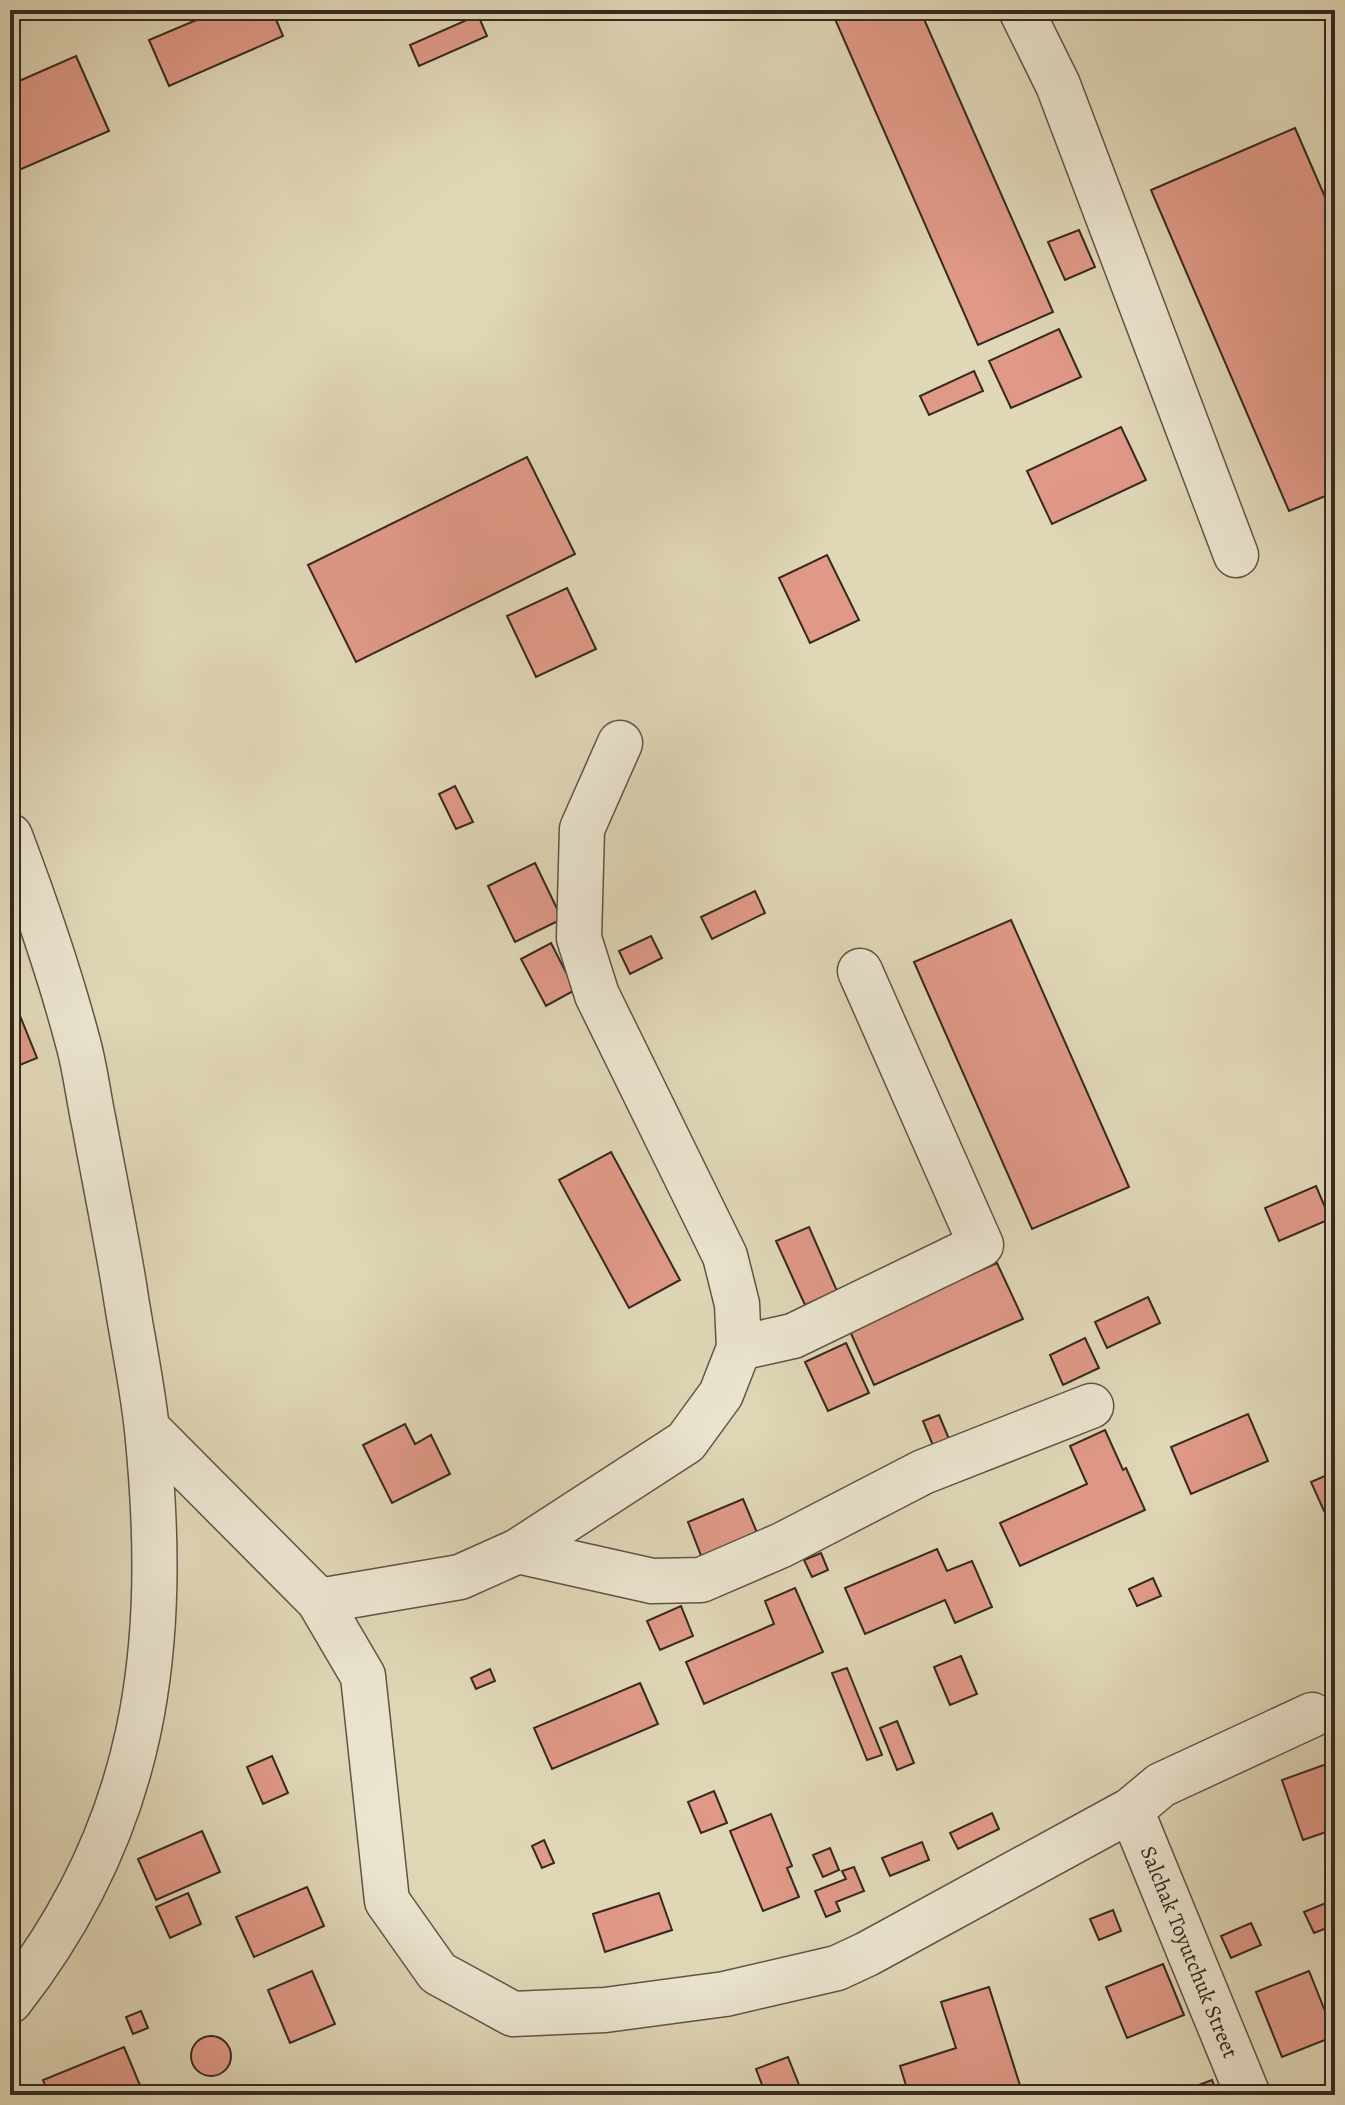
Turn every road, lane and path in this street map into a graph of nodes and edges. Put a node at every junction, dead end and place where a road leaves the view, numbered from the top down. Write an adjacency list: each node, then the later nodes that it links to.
1 (1021, 10): 2 (street)
2 (1236, 555)
3 (620, 743): 6 (street)
4 (10, 836): 8 (street)
5 (860, 971): 6 (street)
6 (739, 1348): 9 (street)
7 (1091, 1406): 9 (street)
8 (147, 1428): 10 (street); 13 (street)
9 (518, 1551): 10 (street)
10 (319, 1601): 12 (street)
11 (1312, 1715): 12 (street)
12 (1131, 1810): 14 (street, Salchak Toyutchuk Street)
13 (10, 2001)
14 (1248, 2095)

